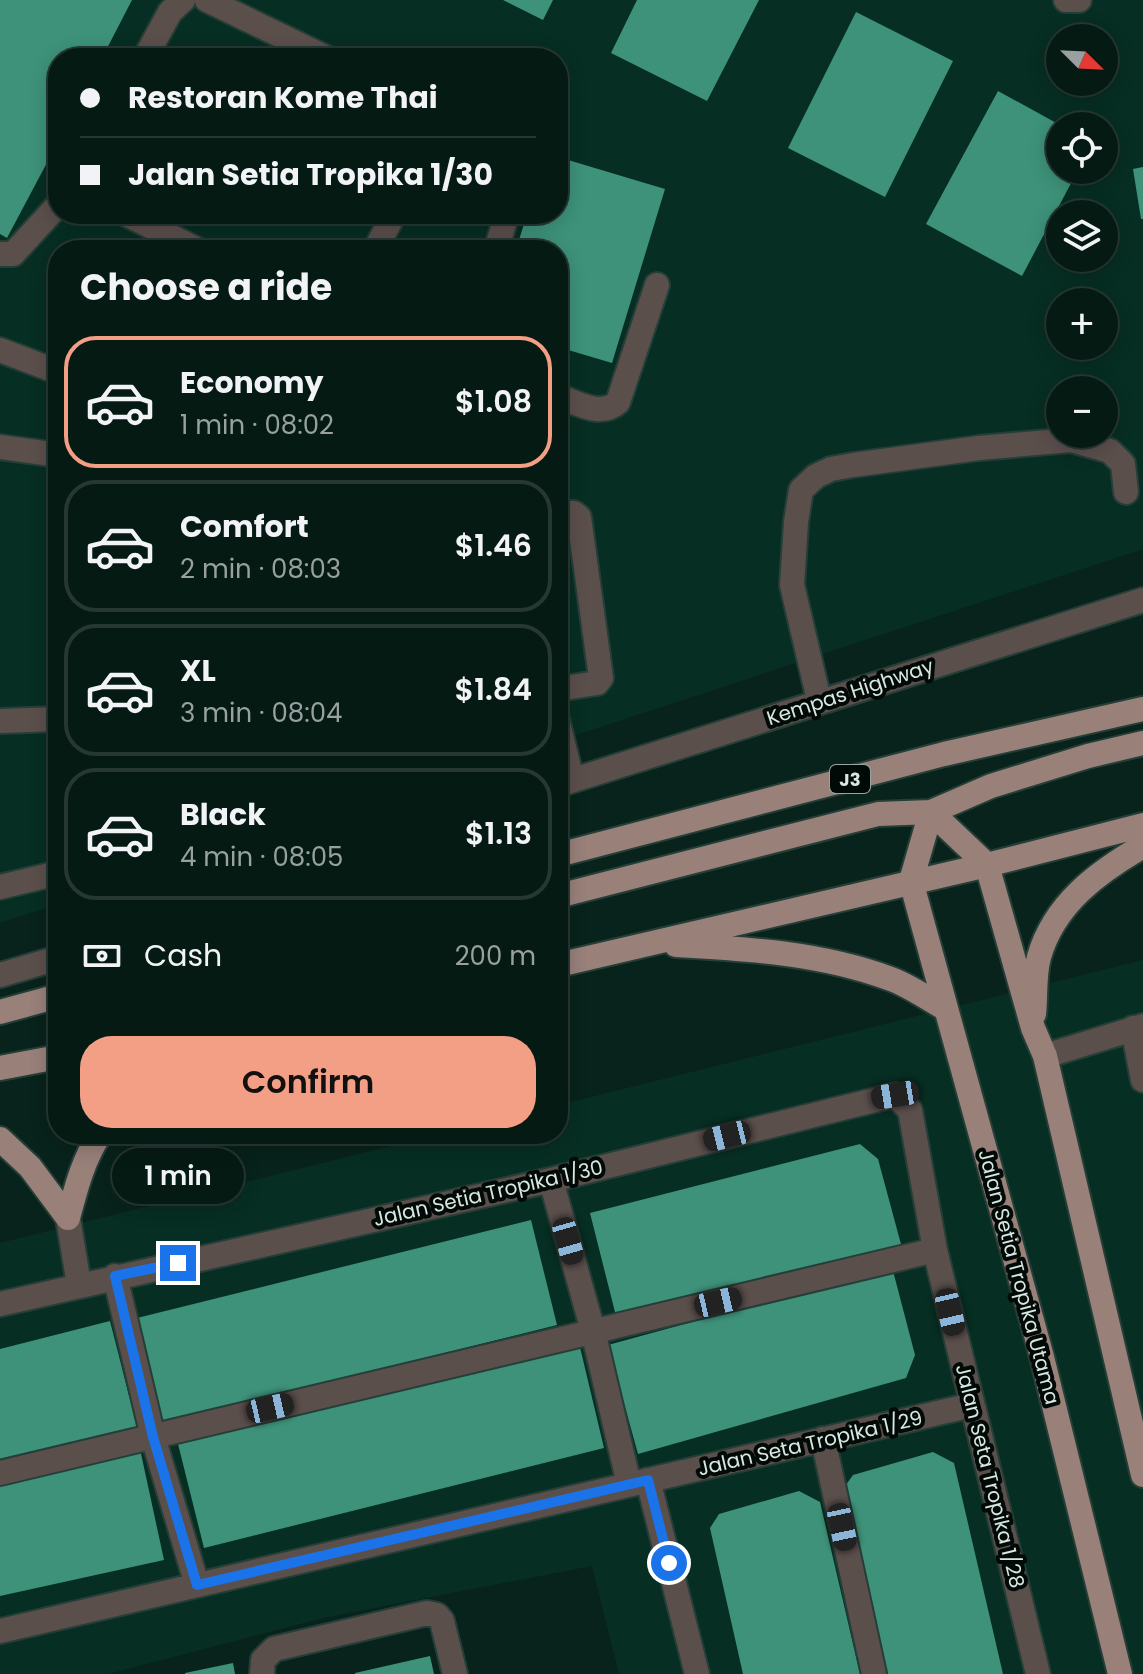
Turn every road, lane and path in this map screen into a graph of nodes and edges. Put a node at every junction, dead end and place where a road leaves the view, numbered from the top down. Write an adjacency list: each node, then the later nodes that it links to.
1 (183, 0): 5 (street)
2 (207, 0): 6 (street)
3 (1066, 0): 4 (street)
4 (1079, 0)
5 (150, 48)
6 (306, 48)
7 (48, 216): 10 (street)
8 (146, 224): 9 (street)
9 (178, 240)
10 (0, 254)
11 (657, 285): 14 (street)
12 (0, 350): 13 (street)
13 (48, 368)
14 (568, 399)
15 (0, 447): 16 (street)
16 (48, 454)
17 (1126, 492): 21 (street)
18 (568, 513): 20 (street)
19 (1143, 600): 21 (street, Kempas Highway)
20 (568, 687)
21 (819, 700): 26 (street, Kempas Highway)
22 (1143, 709): 30 (main road, J3)
23 (48, 719): 24 (street)
24 (0, 721)
25 (1143, 743): 27 (main road)
26 (568, 781)
27 (931, 812): 31 (main road); 33 (main road); 35 (main road)
28 (1143, 825): 31 (main road)
29 (1143, 846): 44 (main road)
30 (568, 852)
31 (987, 865): 33 (main road); 44 (main road)
32 (48, 875): 34 (street)
33 (911, 881): 36 (main road); 41 (main road, Jalan Setia Tropika Utama)
34 (0, 887)
35 (568, 893)
36 (650, 944): 38 (main road); 41 (main road)
37 (48, 961): 39 (street)
38 (568, 963)
39 (0, 975)
40 (48, 999): 42 (main road)
41 (946, 1009): 72 (main road, Jalan Setia Tropika Utama)
42 (0, 1012)
43 (1138, 1027): 45 (street); 48 (street)
44 (1033, 1028): 45 (main road)
45 (1045, 1056): 63 (main road)
46 (48, 1059): 47 (main road)
47 (0, 1068)
48 (1143, 1080)
49 (895, 1095): 52 (street, Jalan Setia Tropika 1/30); 54 (street, Jalan Seta Tropika 1/28)
50 (0, 1139): 53 (main road)
51 (93, 1144): 53 (main road)
52 (551, 1180): 55 (street, Jalan Setia Tropika 1/30); 58 (street)
53 (68, 1218): 56 (street)
54 (935, 1250): 58 (street); 59 (street, Jalan Seta Tropika 1/28)
55 (115, 1276): 56 (street, Jalan Setia Tropika 1/30); 60 (street)
56 (79, 1285): 57 (street, Jalan Setia Tropika 1/30)
57 (0, 1304)
58 (593, 1331): 60 (street); 64 (street)
59 (972, 1405): 61 (street, Jalan Seta Tropika 1/29); 71 (street, Jalan Seta Tropika 1/28)
60 (153, 1437): 62 (street); 65 (street)
61 (823, 1439): 64 (street, Jalan Seta Tropika 1/29); 70 (street)
62 (0, 1473)
63 (1143, 1475)
64 (638, 1482): 65 (street, Jalan Seta Tropika 1/29); 69 (street)
65 (197, 1585): 66 (street, Jalan Seta Tropika 1/29)
66 (0, 1631)
67 (262, 1674): 68 (street)
68 (455, 1674)
69 (697, 1674)
70 (874, 1674)
71 (1037, 1674)
72 (1120, 1674)

